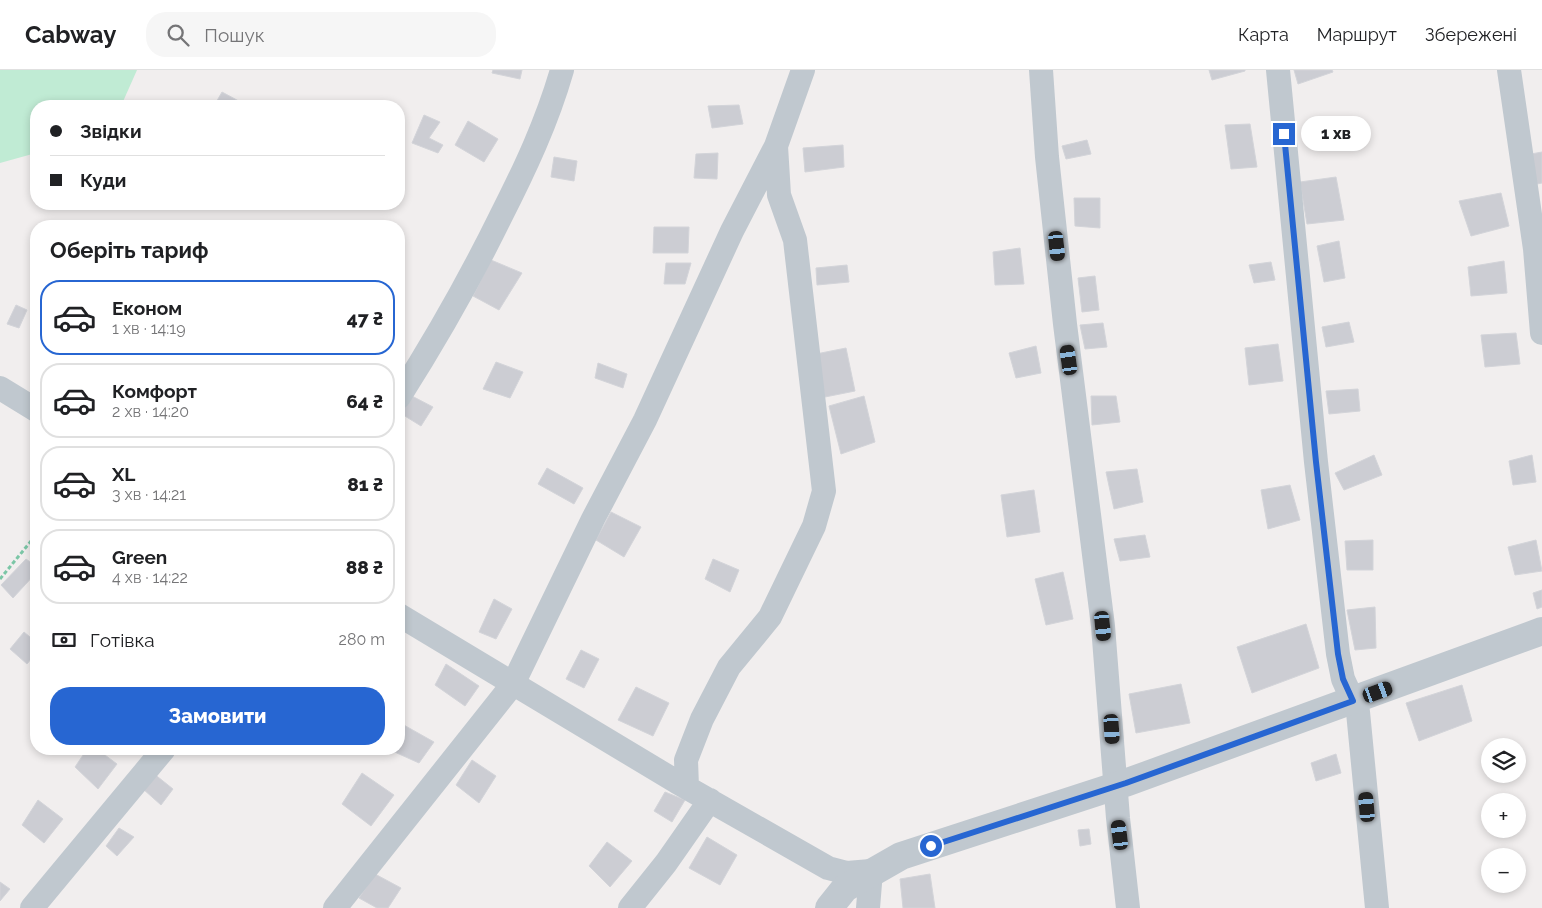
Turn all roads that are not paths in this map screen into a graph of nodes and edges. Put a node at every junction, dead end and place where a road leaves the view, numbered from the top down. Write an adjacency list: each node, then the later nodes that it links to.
1 (562, 70): 8 (street)
2 (803, 70): 6 (street)
3 (1041, 70): 17 (street)
4 (1278, 70): 14 (street)
5 (1509, 70): 7 (street)
6 (776, 146): 13 (street); 16 (street)
7 (1542, 333)
8 (405, 387)
9 (0, 388): 10 (street)
10 (30, 406)
11 (405, 619): 13 (street)
12 (1542, 631): 14 (street)
13 (513, 684): 16 (street); 21 (street)
14 (1353, 701): 17 (street); 26 (street)
15 (159, 755): 20 (street)
16 (687, 787): 18 (street)
17 (1116, 787): 19 (street); 25 (street)
18 (710, 800): 19 (street); 22 (street)
19 (871, 871): 23 (street); 24 (street)
20 (32, 908)
21 (335, 908)
22 (630, 908)
23 (829, 908)
24 (868, 908)
25 (1128, 908)
26 (1377, 908)

